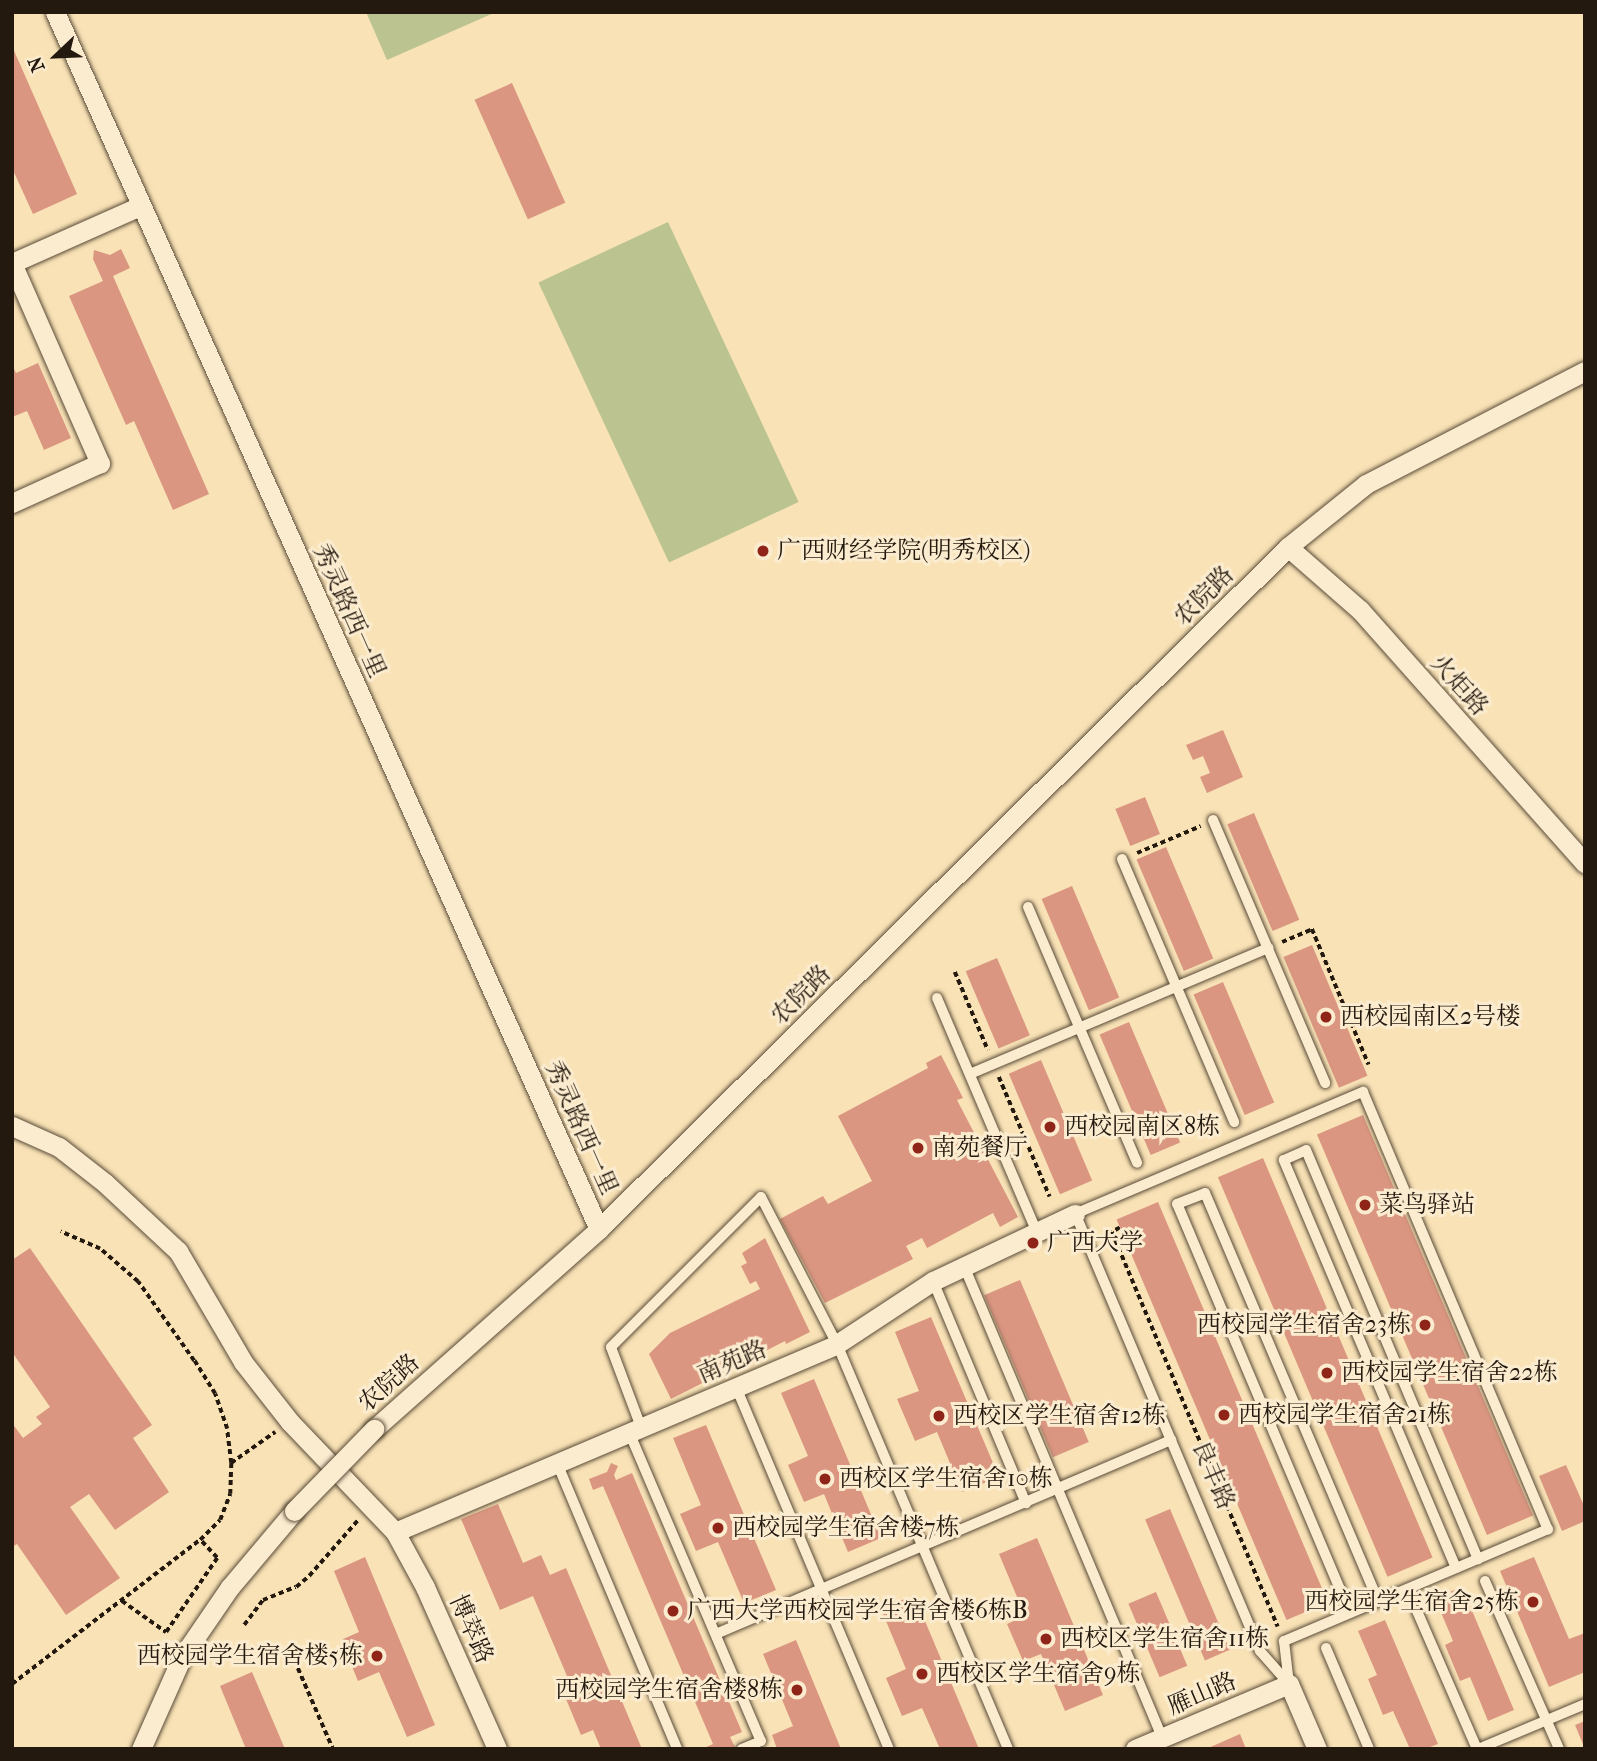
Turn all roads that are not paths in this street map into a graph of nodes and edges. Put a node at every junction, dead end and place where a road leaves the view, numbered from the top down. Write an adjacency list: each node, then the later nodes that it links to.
1 (55, 12): 2 (street, 秀灵路西一里)
2 (140, 206): 3 (street); 21 (street, 秀灵路西一里)
3 (12, 263): 5 (street)
4 (1585, 370): 6 (street, 农院路)
5 (12, 503)
6 (1288, 547): 9 (street, 火炬路); 21 (street, 农院路)
7 (1213, 820): 11 (lane)
8 (1122, 859): 12 (lane)
9 (1585, 863)
10 (1028, 907): 14 (lane)
11 (1268, 948): 12 (lane); 16 (lane)
12 (1177, 987): 14 (lane); 17 (lane)
13 (937, 998): 15 (lane)
14 (1079, 1028): 15 (lane); 19 (lane)
15 (970, 1074): 22 (lane)
16 (1325, 1083)
17 (1234, 1122)
18 (12, 1126): 32 (street, 博萃路)
19 (1137, 1163)
20 (1075, 1214): 22 (street, 南苑路); 28 (lane, 良丰路); 34 (lane)
21 (599, 1229): 47 (street, 农院路, bridge)
22 (1037, 1232): 23 (street, 南苑路)
23 (964, 1266): 24 (street, 南苑路); 30 (lane)
24 (933, 1281): 25 (street, 南苑路); 31 (lane)
25 (837, 1344): 26 (street, 南苑路); 27 (lane); 33 (lane)
26 (736, 1387): 27 (street, 南苑路); 37 (lane)
27 (635, 1430): 29 (street, 南苑路); 41 (lane)
28 (1171, 1440): 30 (lane); 43 (lane, 良丰路)
29 (557, 1463): 32 (street, 南苑路); 49 (lane)
30 (1058, 1489): 31 (lane); 46 (lane)
31 (1026, 1503): 33 (lane)
32 (394, 1532): 48 (street, 博萃路)
33 (923, 1547): 37 (lane); 52 (lane)
34 (1478, 1559): 35 (lane); 35 (lane)
35 (1457, 1568): 38 (lane)
36 (1485, 1581): 45 (lane)
37 (822, 1589): 41 (lane); 51 (lane)
38 (1378, 1601): 40 (lane); 40 (lane)
39 (1417, 1611): 56 (lane)
40 (1350, 1613): 43 (lane)
41 (716, 1634): 50 (lane)
42 (1326, 1648): 55 (lane)
43 (1289, 1684): 46 (street, 雁山路); 54 (street, 良丰路)
44 (1585, 1704): 45 (lane)
45 (1547, 1720): 56 (lane); 57 (lane)
46 (1162, 1737): 53 (street, 雁山路)
47 (141, 1749)
48 (497, 1749)
49 (677, 1749)
50 (742, 1749)
51 (890, 1749)
52 (1008, 1749)
53 (1135, 1749)
54 (1317, 1749)
55 (1369, 1749)
56 (1477, 1749)
57 (1559, 1749)

